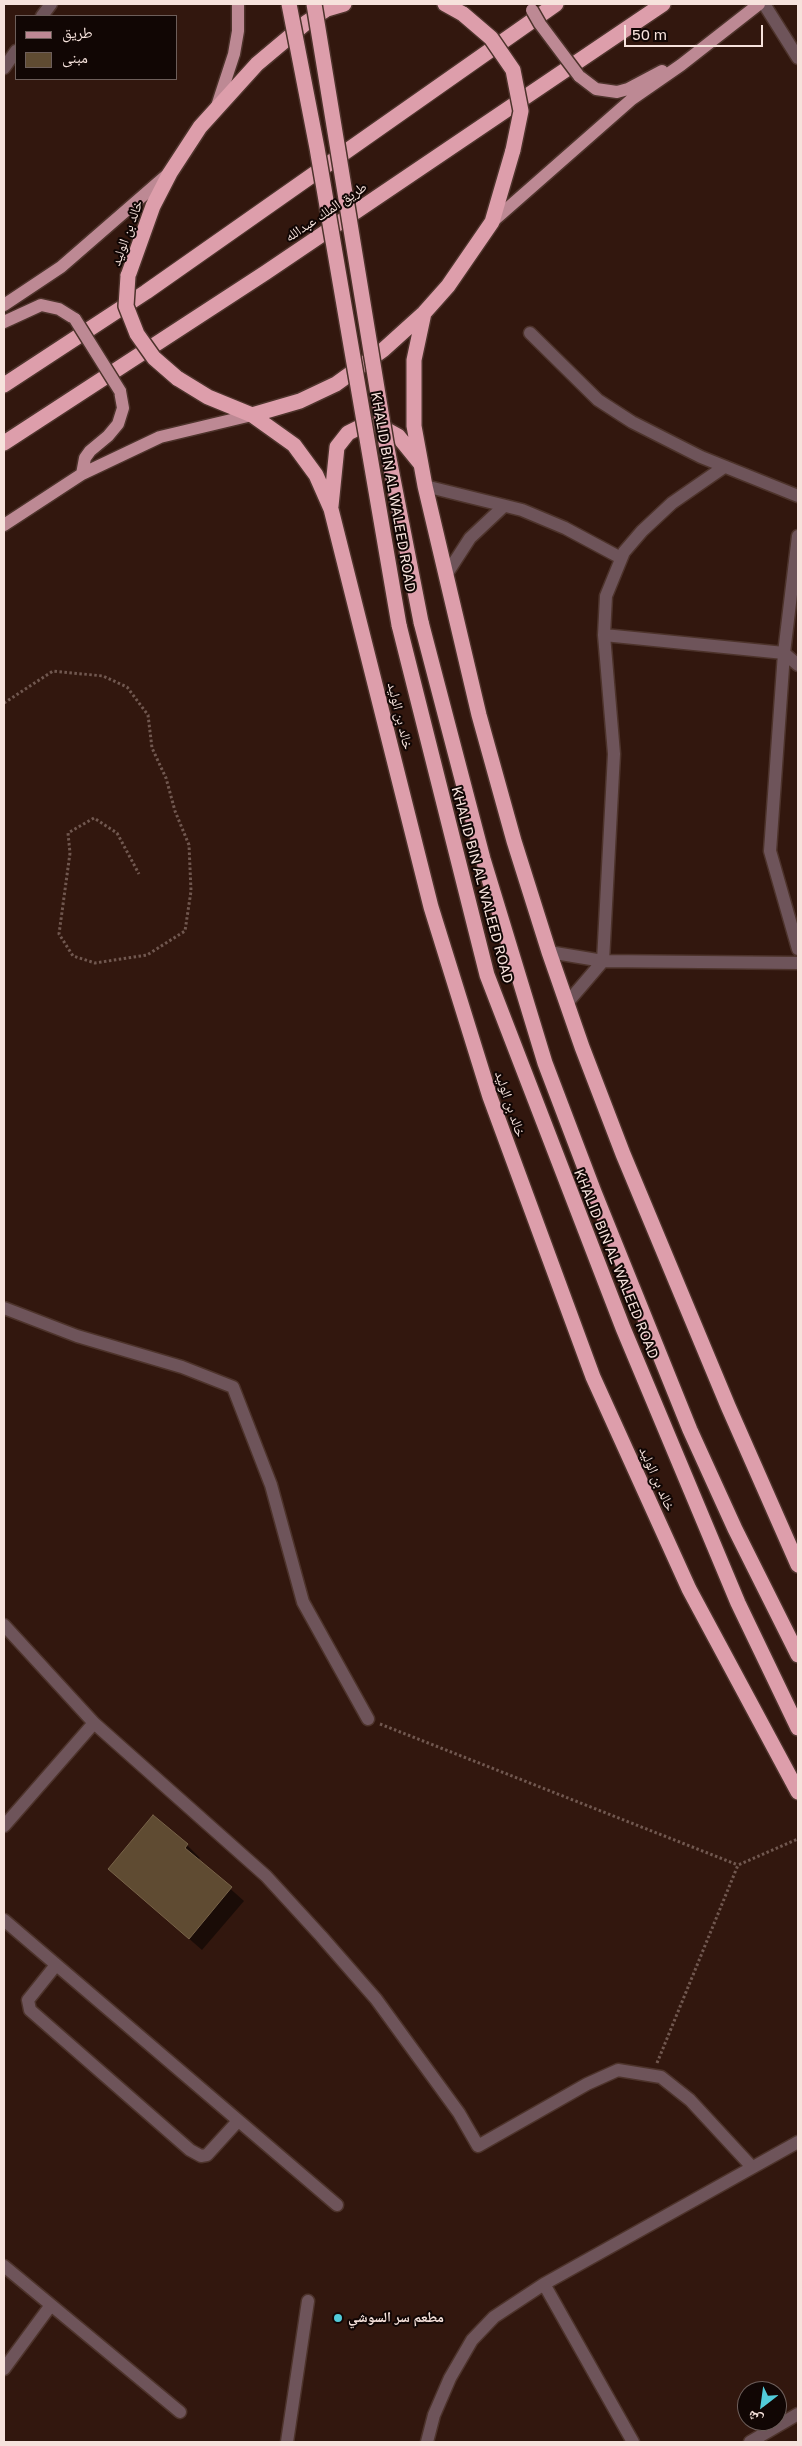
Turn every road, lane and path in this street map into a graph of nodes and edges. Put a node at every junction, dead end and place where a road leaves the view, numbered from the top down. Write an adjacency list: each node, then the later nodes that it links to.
1 (51, 4): 13 (street)
2 (248, 4): 12 (main road)
3 (289, 4): 58 (highway, KHALID BIN AL WALEED ROAD, bridge)
4 (314, 4): 55 (highway, KHALID BIN AL WALEED ROAD, bridge)
5 (344, 4): 18 (highway, خالد بن الوليد)
6 (445, 4): 20 (highway, bridge)
7 (556, 4): 25 (highway)
8 (663, 4): 27 (highway, طريق الملك عبدالله)
9 (759, 4): 16 (main road)
10 (764, 4): 15 (street)
11 (532, 7): 16 (main road, bridge)
12 (238, 8): 18 (main road, خالد بن الوليد)
13 (43, 15)
14 (15, 52): 17 (street)
15 (798, 58)
16 (681, 65): 20 (main road)
17 (4, 68)
18 (217, 106): 19 (highway, خالد بن الوليد)
19 (170, 173): 21 (main road); 26 (highway, خالد بن الوليد, bridge)
20 (492, 222): 22 (highway)
21 (4, 305)
22 (424, 313): 26 (highway); 30 (highway)
23 (4, 322): 32 (main road, bridge)
24 (530, 333): 31 (street)
25 (4, 385)
26 (252, 415): 32 (main road); 36 (highway, خالد بن الوليد)
27 (32, 425): 28 (highway, طريق الملك عبدالله); 29 (main road)
28 (4, 443)
29 (4, 447)
30 (421, 465): 33 (highway); 36 (highway)
31 (724, 467): 34 (street); 39 (street)
32 (82, 474): 37 (main road)
33 (426, 486): 35 (street); 41 (highway)
34 (798, 496)
35 (504, 506): 39 (street); 41 (street)
36 (330, 509): 59 (highway, خالد بن الوليد)
37 (4, 525)
38 (798, 536): 40 (street)
39 (621, 558): 42 (street)
40 (796, 562): 43 (street)
41 (446, 575): 48 (highway)
42 (604, 636): 43 (street); 49 (street)
43 (784, 653): 44 (street); 47 (street)
44 (798, 666)
45 (4, 703): 46 (path)
46 (139, 874)
47 (798, 949)
48 (549, 952): 49 (street); 51 (highway)
49 (603, 961): 50 (street); 51 (street)
50 (798, 963)
51 (568, 1004): 53 (highway)
52 (4, 1308): 56 (street)
53 (798, 1563)
54 (4, 1625): 57 (street)
55 (798, 1655)
56 (368, 1719): 62 (path)
57 (94, 1723): 60 (street); 65 (street)
58 (798, 1728)
59 (798, 1792)
60 (4, 1826)
61 (798, 1839): 62 (path)
62 (738, 1865): 65 (path)
63 (4, 1920): 64 (street)
64 (56, 1965): 66 (street); 66 (street)
65 (652, 2076): 68 (street)
66 (238, 2121): 69 (street)
67 (798, 2142): 68 (street)
68 (752, 2167): 71 (street)
69 (337, 2205)
70 (4, 2266): 73 (street)
71 (544, 2284): 78 (street); 79 (street)
72 (308, 2301): 77 (street)
73 (51, 2304): 74 (street); 75 (street)
74 (4, 2369)
75 (180, 2412)
76 (798, 2414): 80 (street)
77 (287, 2442)
78 (427, 2442)
79 (633, 2442)
80 (750, 2442)

